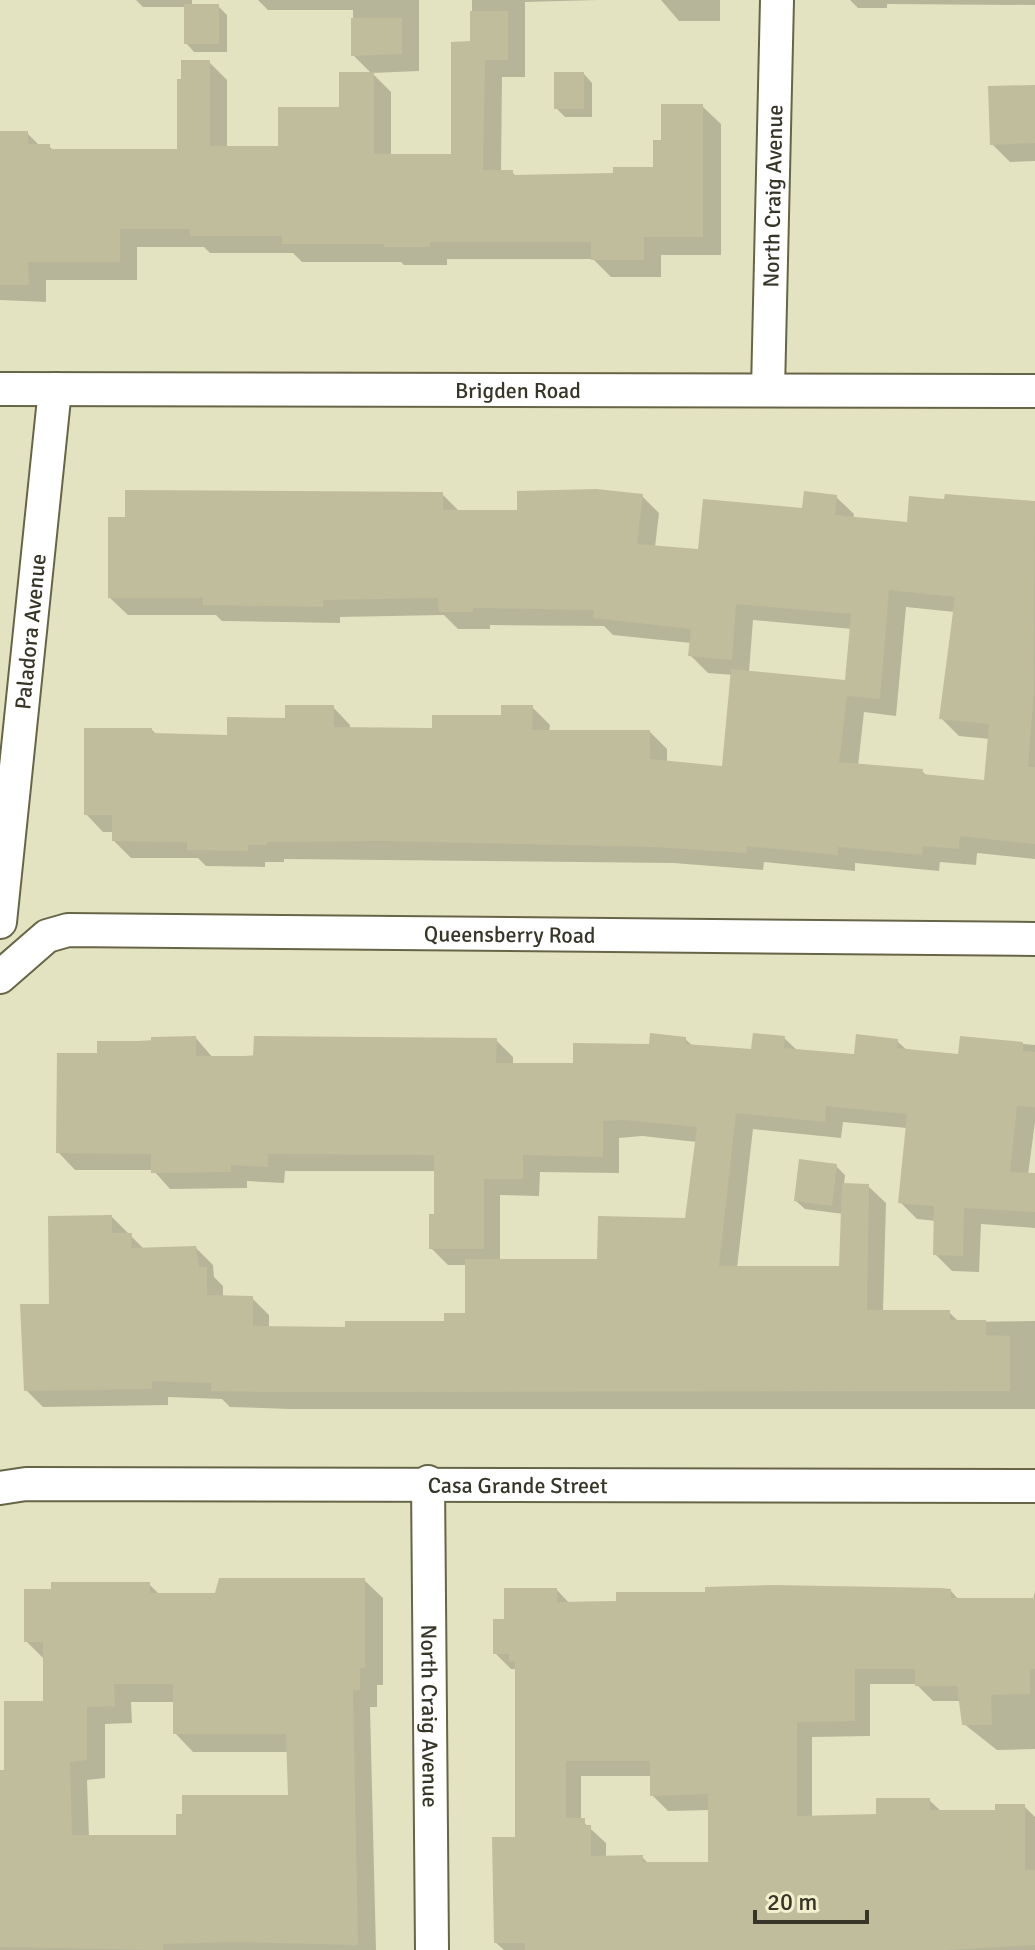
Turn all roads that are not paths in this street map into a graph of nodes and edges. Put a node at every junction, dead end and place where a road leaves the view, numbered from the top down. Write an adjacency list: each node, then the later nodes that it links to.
1 (777, 0): 4 (street, North Craig Avenue)
2 (0, 389): 3 (street, Brigden Road)
3 (55, 389): 4 (street, Brigden Road); 6 (street, Paladora Avenue)
4 (768, 390): 5 (street, Brigden Road)
5 (1035, 391)
6 (0, 922)
7 (1035, 939): 8 (street, Queensberry Road)
8 (0, 977)
9 (428, 1482): 10 (street, Casa Grande Street); 11 (street, Casa Grande Street); 12 (street, North Craig Avenue)
10 (1035, 1486)
11 (0, 1488)
12 (432, 1950)

